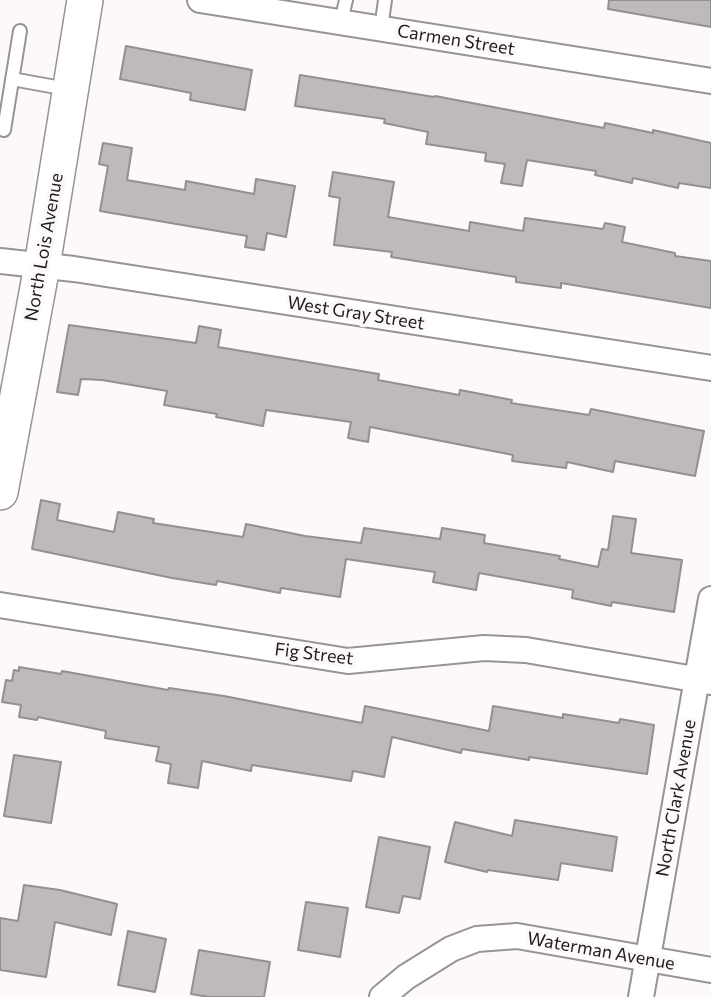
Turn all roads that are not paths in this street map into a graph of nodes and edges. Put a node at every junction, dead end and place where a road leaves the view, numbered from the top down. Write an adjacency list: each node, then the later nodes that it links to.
1 (85, 0): 9 (street, North Lois Avenue)
2 (200, 0): 4 (street, Carmen Street)
3 (385, 0): 5 (lane)
4 (344, 11): 5 (street, Carmen Street)
5 (381, 29): 8 (street, Carmen Street)
6 (20, 31): 7 (lane)
7 (12, 79): 9 (lane); 10 (lane)
8 (711, 81)
9 (71, 90): 12 (street, North Lois Avenue)
10 (4, 130)
11 (0, 261): 12 (street, West Gray Street)
12 (42, 266): 13 (street, West Gray Street); 14 (street, North Lois Avenue)
13 (711, 368)
14 (0, 492)
15 (711, 599): 17 (street, North Clark Avenue)
16 (0, 605): 17 (street, Fig Street)
17 (704, 681): 18 (street, North Clark Avenue)
18 (647, 959): 19 (street, Waterman Avenue); 20 (street, Waterman Avenue); 21 (street, North Clark Avenue)
19 (711, 970)
20 (382, 997)
21 (641, 997)

